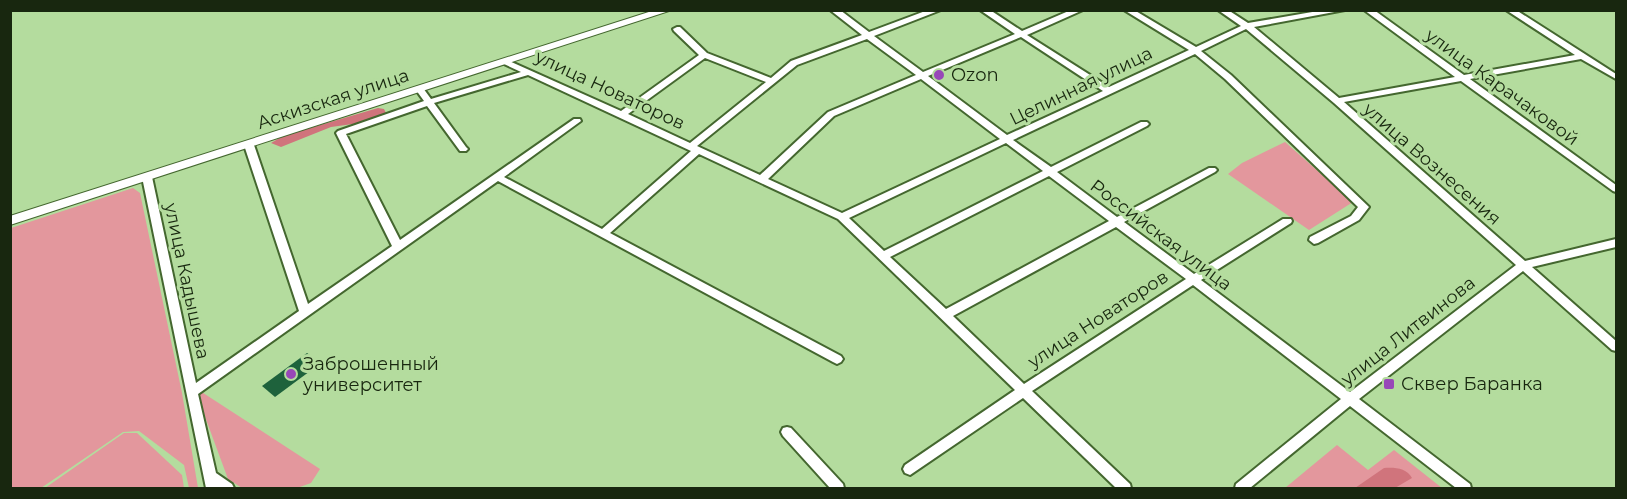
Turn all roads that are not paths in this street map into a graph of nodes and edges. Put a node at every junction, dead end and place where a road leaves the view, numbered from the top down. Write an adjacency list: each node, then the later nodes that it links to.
1 (667, 10): 20 (main road, Аскизская улица)
2 (834, 10): 16 (street, Российская улица)
3 (937, 10): 16 (street)
4 (984, 10): 15 (street)
5 (1079, 10): 15 (street)
6 (1128, 10): 17 (street)
7 (1222, 10): 13 (street, улица Вознесения)
8 (1278, 10): 12 (street)
9 (1341, 10): 12 (street, Целинная улица)
10 (1368, 10): 24 (street, улица Карачаковой)
11 (1510, 10): 19 (street)
12 (1289, 19): 13 (street, Целинная улица)
13 (1246, 26): 17 (street, Целинная улица); 29 (street, улица Вознесения)
14 (677, 29): 18 (street)
15 (1021, 34): 22 (street); 27 (street)
16 (868, 36): 22 (street, Российская улица); 25 (street)
17 (1195, 50): 27 (street, Целинная улица); 48 (street)
18 (704, 55): 25 (street); 30 (street)
19 (1583, 56): 23 (street); 24 (street)
20 (507, 62): 21 (street, улица Новаторов); 26 (main road, Аскизская улица)
21 (528, 72): 28 (street); 30 (street, улица Новаторов)
22 (921, 76): 33 (street, Российская улица); 41 (street)
23 (1617, 77)
24 (1462, 78): 29 (street); 42 (street, улица Карачаковой)
25 (772, 81): 36 (street)
26 (420, 90): 28 (street); 34 (main road, Аскизская улица)
27 (1109, 91): 33 (street, Целинная улица)
28 (429, 102): 35 (street); 50 (street)
29 (1337, 102): 52 (street, улица Вознесения)
30 (621, 115): 36 (street, улица Новаторов)
31 (577, 121): 40 (street, улица Кадышева)
32 (1144, 124): 38 (street)
33 (1008, 140): 38 (street, Российская улица); 43 (street, Целинная улица)
34 (249, 145): 39 (main road, Аскизская улица); 54 (street)
35 (463, 149)
36 (694, 149): 41 (street, улица Новаторов); 47 (street, улица Новаторов)
37 (1212, 170): 46 (street)
38 (1051, 172): 46 (street, Российская улица); 51 (street)
39 (147, 177): 44 (main road, Аскизская улица); 59 (street, улица Кадышева)
40 (497, 177): 47 (street); 50 (street, улица Кадышева)
41 (761, 180): 43 (street, улица Новаторов)
42 (1617, 189)
43 (842, 217): 51 (street, улица Новаторов)
44 (10, 221)
45 (1287, 221): 53 (street, улица Новаторов)
46 (1118, 222): 53 (street, Российская улица); 55 (street)
47 (603, 233): 57 (street)
48 (1314, 240)
49 (1617, 243): 52 (street, улица Литвинова)
50 (398, 247): 54 (street, улица Кадышева)
51 (883, 256): 55 (street, улица Новаторов)
52 (1523, 265): 56 (street, улица Вознесения); 60 (street, улица Литвинова)
53 (1193, 279): 58 (street, улица Новаторов); 60 (street, Российская улица)
54 (305, 312): 59 (street, улица Кадышева)
55 (945, 315): 58 (street, улица Новаторов)
56 (1617, 347)
57 (837, 359)
58 (1021, 390): 62 (street, улица Новаторов); 66 (street, улица Новаторов)
59 (192, 392): 63 (street, улица Кадышева)
60 (1349, 399): 67 (street, улица Литвинова); 68 (street, Российская улица)
61 (787, 432): 65 (street)
62 (910, 469)
63 (211, 483): 64 (street)
64 (227, 489)
65 (838, 489)
66 (1125, 489)
67 (1241, 489)
68 (1465, 489)

